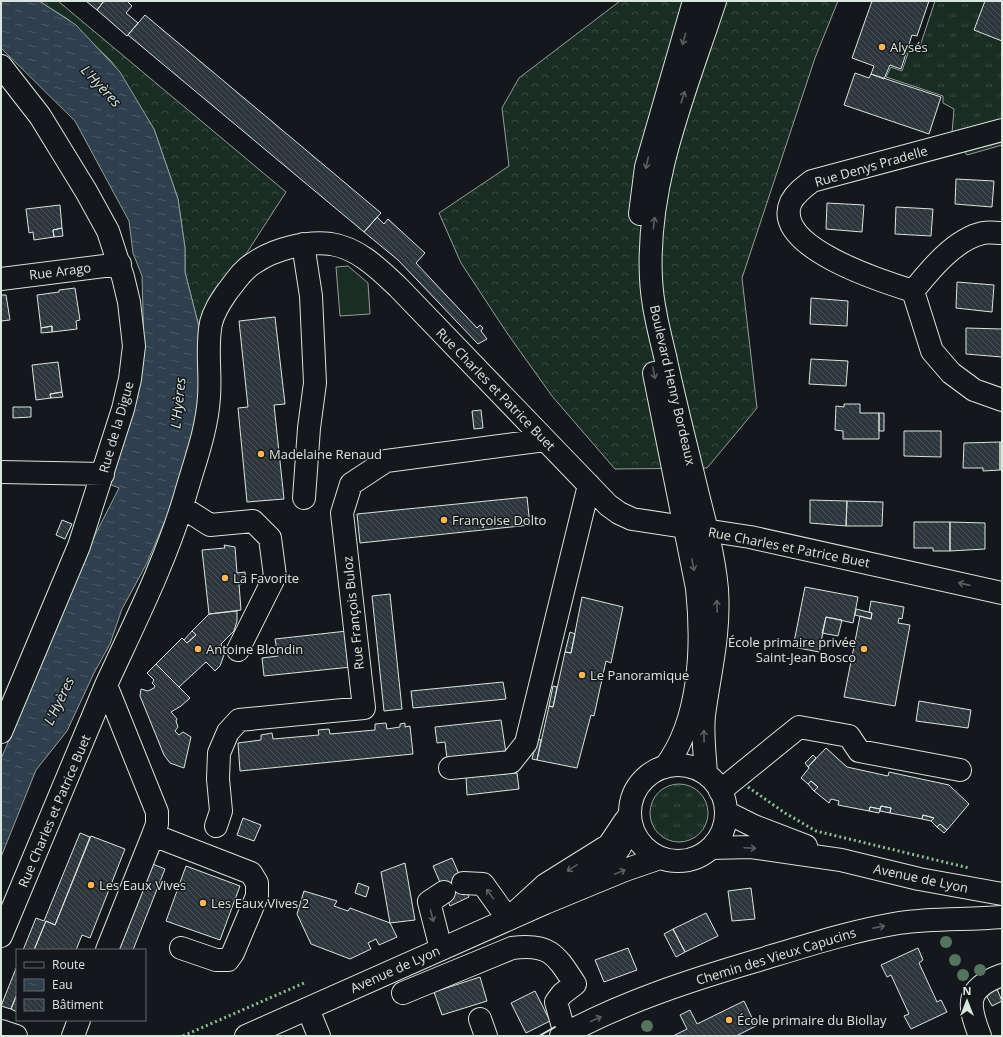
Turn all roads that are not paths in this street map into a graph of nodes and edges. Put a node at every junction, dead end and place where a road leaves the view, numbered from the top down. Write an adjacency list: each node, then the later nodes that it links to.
1 (694, 1): 17 (street, Boulevard Henry Bordeaux, one-way to 17)
2 (715, 1): 17 (street, Boulevard Henry Bordeaux, one-way to 2)
3 (3, 73): 7 (street, Rue de la Digue)
4 (1002, 130): 9 (street, Rue Denys Pradelle)
5 (1002, 233): 9 (street)
6 (303, 244): 11 (street, Rue Charles et Patrice Buet); 15 (street); 16 (street, Rue Charles et Patrice Buet)
7 (120, 264): 8 (street, Rue Arago); 13 (street, Rue de la Digue)
8 (1, 279)
9 (913, 291): 10 (street)
10 (1002, 400)
11 (545, 440): 14 (street, Rue Charles et Patrice Buet); 29 (street, Rue François Buloz)
12 (1, 472): 13 (street)
13 (103, 474): 21 (street, Rue de la Digue)
14 (589, 486): 17 (street, Rue Charles et Patrice Buet); 23 (street)
15 (304, 498)
16 (182, 507): 19 (street); 20 (street, Rue Charles et Patrice Buet)
17 (696, 529): 18 (street, Rue Charles et Patrice Buet, one-way to 17); 22 (street, Boulevard Henry Bordeaux, one-way to 22); 25 (street, Boulevard Henry Bordeaux, one-way to 17)
18 (1002, 593)
19 (238, 650)
20 (106, 685): 30 (street); 38 (street, Rue Charles et Patrice Buet)
21 (1, 732)
22 (665, 767): 25 (street); 28 (street)
23 (450, 768)
24 (960, 770): 26 (street)
25 (706, 774): 26 (street)
26 (720, 791): 27 (street)
27 (726, 812): 31 (street); 33 (street, Avenue de Lyon)
28 (630, 814): 32 (street); 35 (street, Avenue de Lyon); 37 (street, one-way to 37)
29 (216, 826)
30 (153, 835): 39 (street); 40 (street)
31 (711, 848): 32 (street); 33 (street, Avenue de Lyon, one-way to 33)
32 (660, 858): 35 (street, Avenue de Lyon, one-way to 32)
33 (841, 860): 34 (street, Avenue de Lyon)
34 (1002, 894)
35 (545, 903): 37 (street, Avenue de Lyon)
36 (1002, 918): 47 (street, Chemin des Vieux Capucins, one-way to 36)
37 (508, 919): 41 (street, Avenue de Lyon); 41 (street, one-way to 41)
38 (1, 936)
39 (182, 948)
40 (107, 949)
41 (441, 949): 44 (street, Avenue de Lyon)
42 (1002, 975): 52 (street)
43 (403, 993): 47 (street)
44 (308, 1008): 50 (street, Avenue de Lyon); 51 (street)
45 (79, 1021): 49 (street)
46 (1, 1031): 48 (street)
47 (563, 1035)
48 (16, 1036)
49 (73, 1036)
50 (246, 1036)
51 (319, 1036)
52 (980, 1036)

